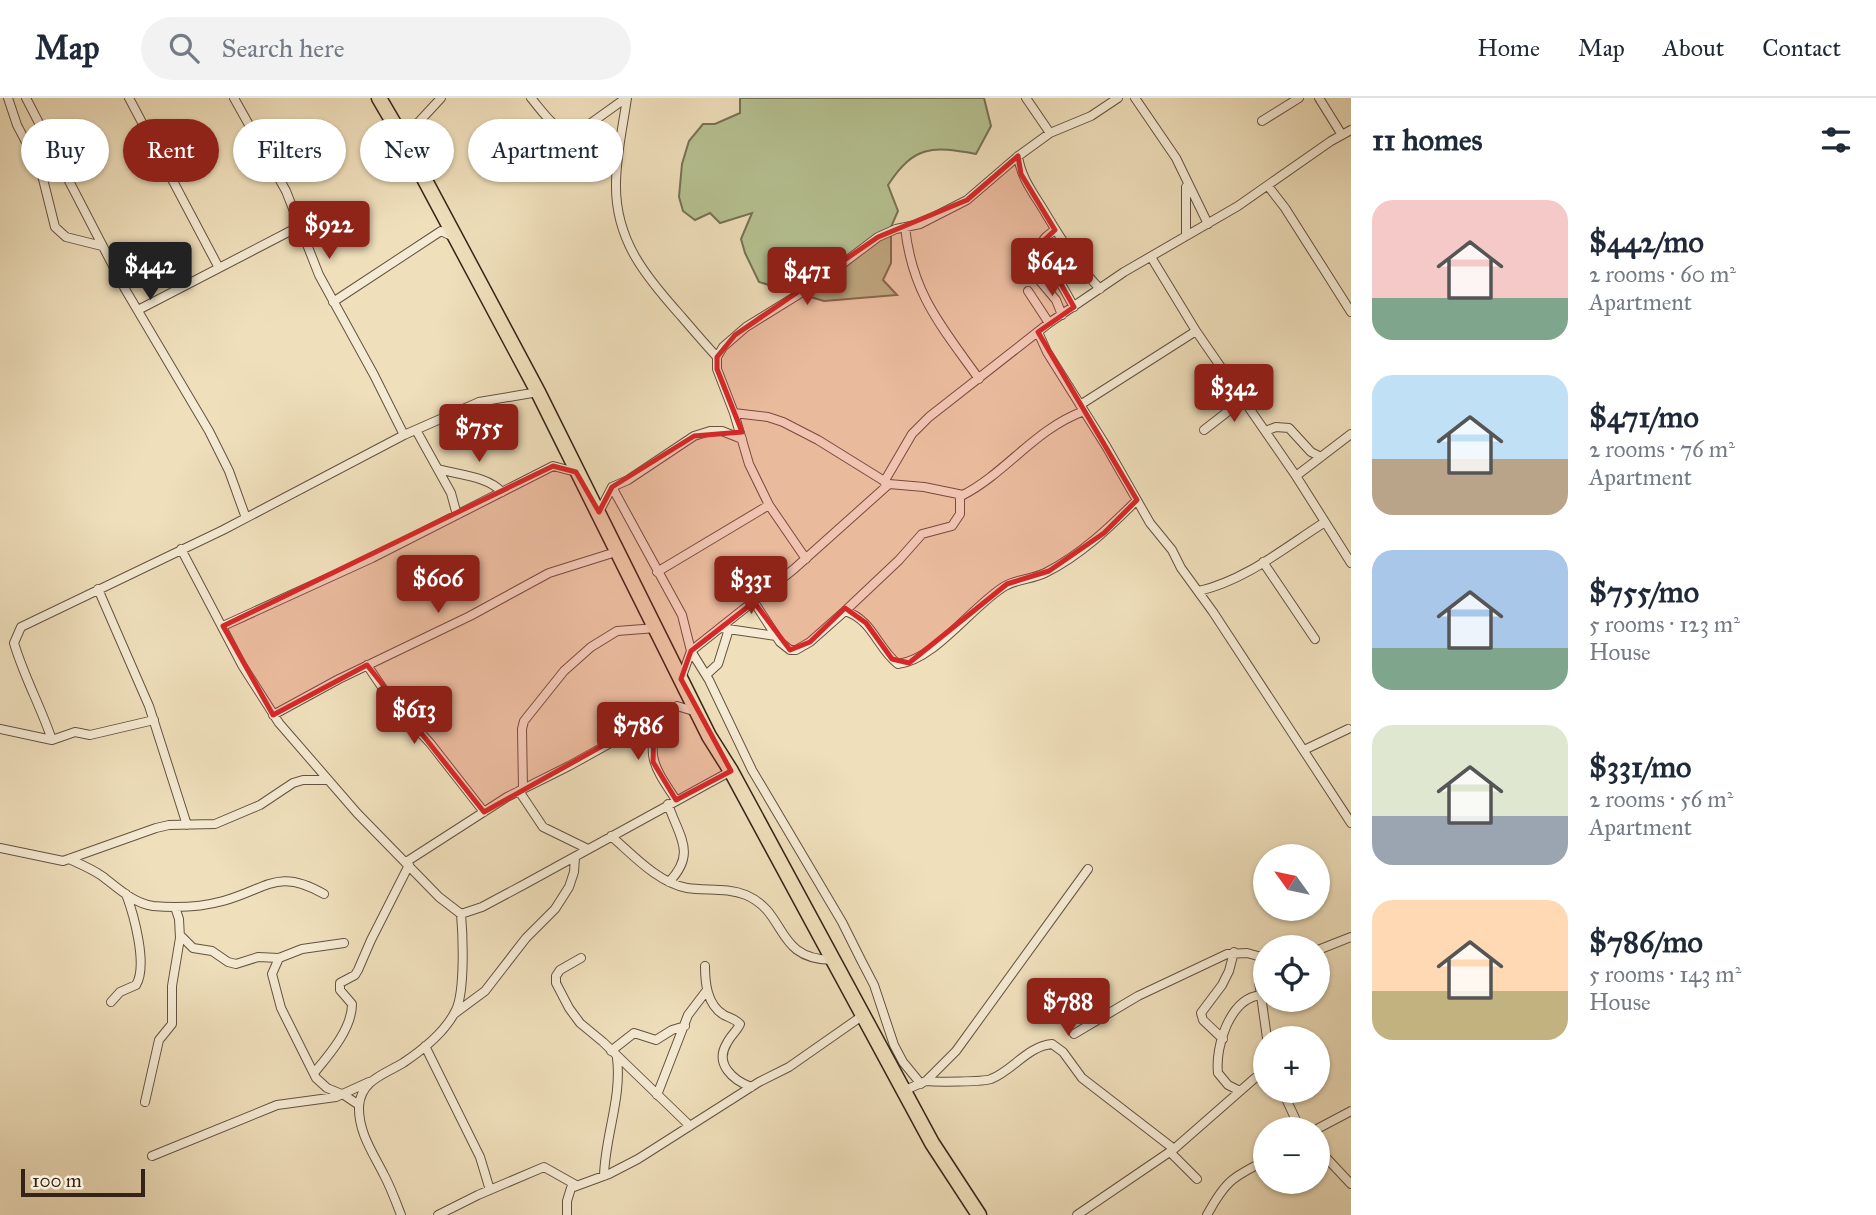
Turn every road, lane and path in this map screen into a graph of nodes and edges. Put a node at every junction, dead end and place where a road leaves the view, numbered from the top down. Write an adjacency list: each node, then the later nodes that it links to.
1 (8, 98): 30 (street)
2 (26, 98): 30 (street)
3 (129, 98): 32 (street)
4 (234, 98): 25 (street)
5 (379, 98): 14 (highway)
6 (441, 98): 15 (street)
7 (531, 98): 8 (street)
8 (626, 98): 44 (street)
9 (1026, 98): 18 (street)
10 (1118, 98): 18 (street)
11 (1135, 98): 21 (street)
12 (1299, 98): 16 (street)
13 (1319, 98): 19 (street)
14 (392, 119)
15 (422, 119)
16 (1262, 121)
17 (1351, 130): 19 (street)
18 (1050, 132): 20 (street)
19 (1342, 135): 23 (street)
20 (1018, 156): 26 (street); 27 (street)
21 (1186, 181): 24 (street); 28 (street)
22 (427, 182): 29 (highway)
23 (1268, 186): 24 (street); 39 (street)
24 (1208, 224): 28 (street)
25 (300, 226): 32 (street); 36 (street)
26 (905, 228): 44 (street); 45 (street)
27 (1055, 230): 34 (street); 37 (street)
28 (1186, 236): 31 (street)
29 (457, 239): 36 (street); 46 (highway)
30 (102, 246): 38 (street)
31 (1151, 257): 34 (street); 42 (street)
32 (219, 268): 38 (street)
33 (1040, 281): 40 (street)
34 (1100, 289): 37 (street)
35 (1028, 290): 41 (street)
36 (332, 302): 54 (street)
37 (1073, 307): 40 (street)
38 (138, 310): 68 (street)
39 (1351, 312)
40 (1062, 315): 41 (street)
41 (1049, 323): 43 (street)
42 (1196, 331): 47 (street); 48 (street)
43 (1038, 332): 45 (street); 48 (street)
44 (717, 357): 49 (street)
45 (979, 379): 60 (street)
46 (538, 392): 50 (street); 58 (highway)
47 (1241, 396): 51 (street); 52 (street)
48 (1082, 408): 63 (street); 64 (street)
49 (734, 413): 55 (street); 60 (street)
50 (416, 430): 54 (street); 57 (street)
51 (1204, 430)
52 (1265, 431): 56 (street); 59 (street)
53 (1351, 434): 56 (street)
54 (404, 435): 68 (street)
55 (742, 439): 61 (street); 65 (street)
56 (1321, 457): 59 (street)
57 (438, 469): 62 (street); 67 (street)
58 (576, 472): 62 (street); 66 (highway)
59 (1296, 476): 69 (street)
60 (886, 483): 63 (street); 72 (street)
61 (612, 487): 66 (street); 75 (street)
62 (502, 492): 67 (street)
63 (960, 495): 79 (street)
64 (1137, 500): 77 (street); 79 (street)
65 (769, 505): 72 (street); 75 (street)
66 (599, 512): 71 (highway)
67 (457, 515): 80 (street)
68 (246, 518): 70 (street)
69 (1325, 522): 73 (street); 74 (street)
70 (181, 549): 76 (street); 80 (street)
71 (619, 551): 81 (highway); 86 (street)
72 (806, 559): 78 (street)
73 (1263, 562): 77 (street); 84 (street)
74 (1351, 563)
75 (657, 572): 85 (street)
76 (98, 589): 92 (street); 95 (street)
77 (1199, 591): 96 (street)
78 (754, 602): 82 (street); 83 (street)
79 (845, 611): 83 (street)
80 (223, 626): 90 (street)
81 (656, 628): 88 (highway); 99 (street)
82 (725, 628): 83 (street); 85 (street); 87 (street)
83 (776, 636)
84 (1315, 639)
85 (691, 651): 87 (street); 88 (street)
86 (367, 665): 90 (street); 101 (street)
87 (706, 675): 139 (street)
88 (681, 678): 89 (highway)
89 (698, 712): 91 (street); 97 (highway)
90 (273, 715): 98 (street)
91 (659, 715): 99 (street); 100 (street)
92 (154, 720): 95 (street); 103 (street)
93 (0, 729): 95 (street)
94 (1348, 729): 96 (street)
95 (52, 740)
96 (1304, 750): 102 (street)
97 (731, 771): 100 (street); 124 (highway)
98 (327, 780): 103 (street); 109 (street)
99 (521, 790): 101 (street); 106 (street)
100 (672, 802): 104 (street); 111 (street)
101 (484, 812): 109 (street)
102 (1351, 822)
103 (187, 825): 108 (street)
104 (611, 836): 106 (street); 111 (street)
105 (0, 848): 108 (street)
106 (587, 849): 107 (street)
107 (575, 857): 115 (street); 129 (street)
108 (69, 859): 112 (street)
109 (407, 863): 115 (street); 136 (street)
110 (1088, 869): 139 (street)
111 (669, 882): 124 (street)
112 (126, 894): 114 (street); 128 (street)
113 (324, 894): 114 (street)
114 (175, 907): 116 (street)
115 (461, 914): 129 (street)
116 (180, 935): 122 (street); 145 (street)
117 (1351, 937): 119 (street)
118 (344, 943): 122 (street)
119 (1330, 945)
120 (1234, 952): 121 (street); 132 (street); 133 (street)
121 (1253, 955)
122 (279, 958): 136 (street)
123 (581, 958): 135 (street)
124 (832, 960): 130 (highway)
125 (705, 966): 126 (street)
126 (707, 990): 131 (street); 140 (street)
127 (1253, 997): 133 (street)
128 (111, 1002)
129 (452, 1015): 134 (street)
130 (862, 1016): 140 (street); 141 (highway)
131 (685, 1026): 135 (street); 144 (street)
132 (1074, 1034)
133 (1223, 1039): 142 (street)
134 (425, 1046): 138 (street); 158 (street)
135 (614, 1054): 144 (street); 154 (street)
136 (314, 1073): 143 (street)
137 (1253, 1080): 142 (street)
138 (372, 1081): 143 (street); 146 (street)
139 (923, 1083): 141 (street); 150 (street)
140 (751, 1087): 149 (street)
141 (903, 1091): 162 (highway)
142 (1240, 1091): 150 (street)
143 (344, 1095): 146 (street); 151 (street)
144 (657, 1095): 149 (street)
145 (145, 1102)
146 (359, 1105): 159 (street)
147 (1351, 1111): 148 (street)
148 (1330, 1122)
149 (690, 1126): 154 (street)
150 (1172, 1151): 155 (street); 163 (street)
151 (152, 1156)
152 (1330, 1162): 156 (street)
153 (1253, 1168): 164 (street)
154 (604, 1176): 157 (street)
155 (1197, 1179)
156 (1351, 1184)
157 (576, 1185): 158 (street); 161 (street)
158 (490, 1190): 160 (street)
159 (401, 1215)
160 (438, 1215)
161 (567, 1215)
162 (979, 1215)
163 (1077, 1215)
164 (1207, 1215)

